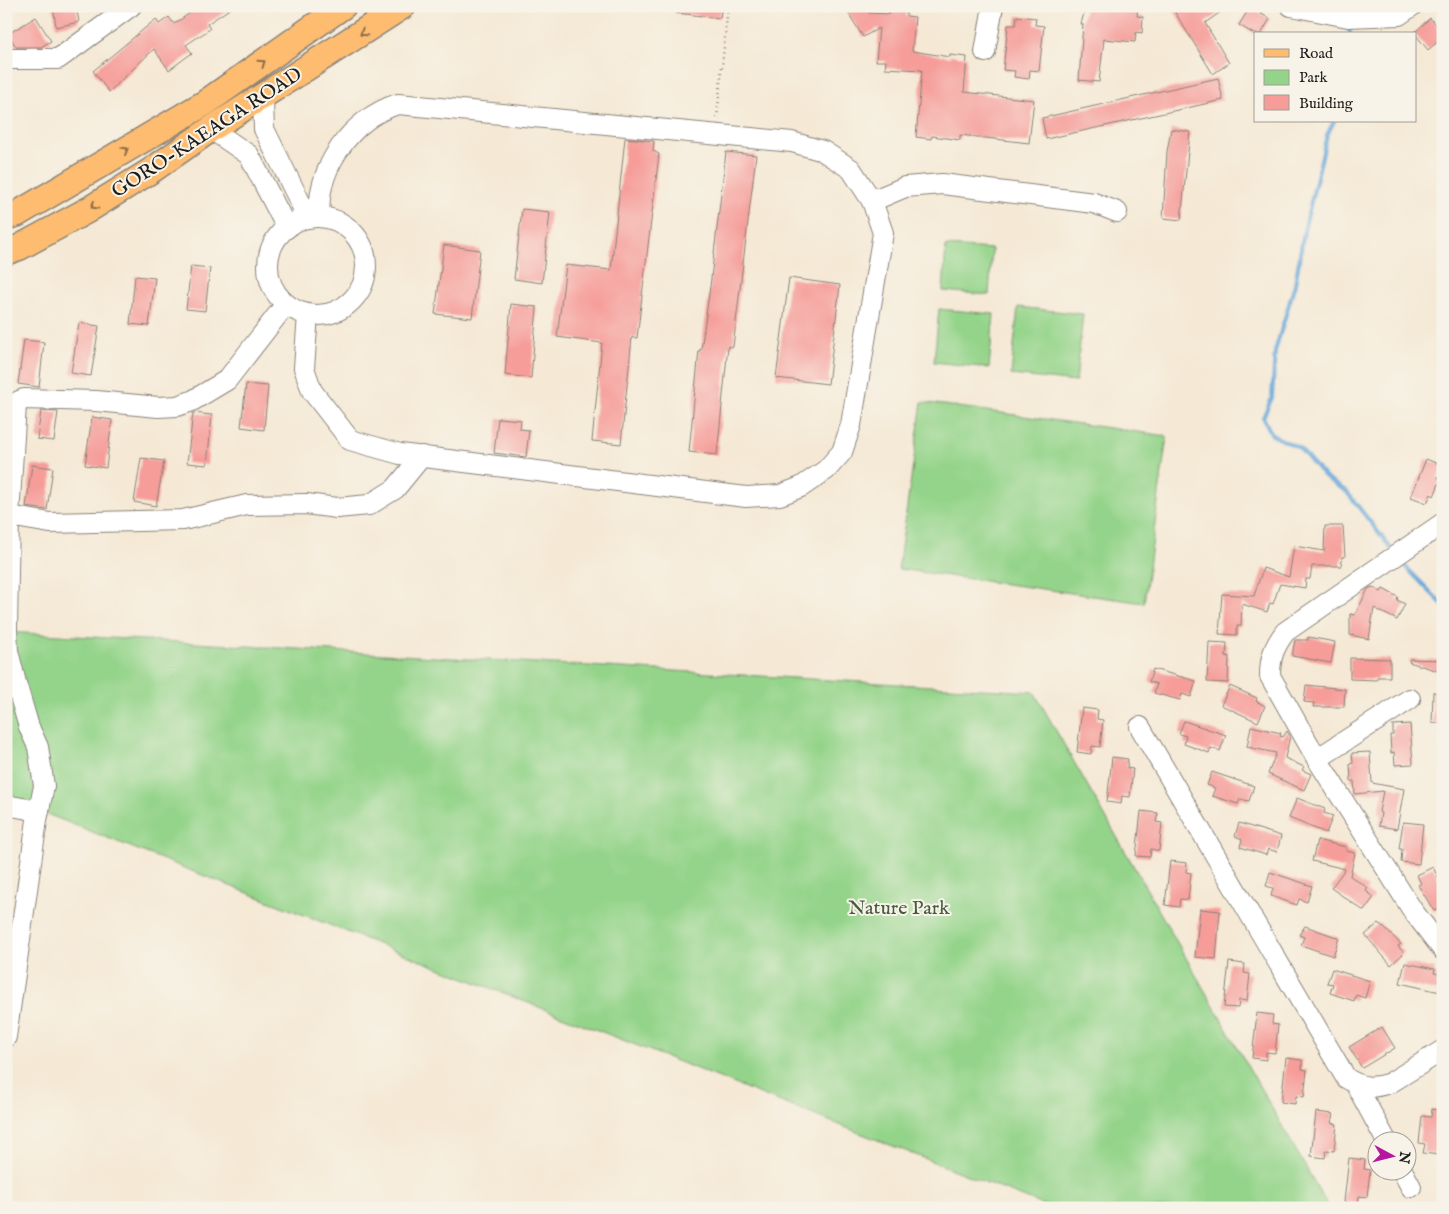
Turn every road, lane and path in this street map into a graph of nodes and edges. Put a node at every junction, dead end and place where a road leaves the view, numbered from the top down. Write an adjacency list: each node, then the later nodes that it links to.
1 (343, 6): 15 (main road, GORO-KAEAGA ROAD, one-way to 1)
2 (403, 6): 10 (main road, GORO-KAEAGA ROAD, one-way to 10)
3 (728, 6): 12 (path)
4 (993, 6): 8 (street)
5 (1291, 6): 6 (street)
6 (1412, 6)
7 (120, 9): 9 (street)
8 (985, 52)
9 (6, 59)
10 (268, 94): 11 (main road, GORO-KAEAGA ROAD); 16 (street)
11 (211, 129): 17 (street); 18 (main road, GORO-KAEAGA ROAD, one-way to 18)
12 (715, 134): 13 (street); 16 (street)
13 (872, 201): 14 (street); 21 (street)
14 (1117, 212)
15 (6, 216)
16 (314, 218): 17 (street); 20 (street)
17 (287, 228): 19 (street)
18 (6, 252)
19 (286, 304): 20 (street); 22 (street)
20 (308, 315): 21 (street)
21 (422, 456): 22 (street)
22 (9, 516): 24 (street)
23 (1443, 523): 27 (street)
24 (7, 638): 29 (street)
25 (1410, 699): 27 (street)
26 (1140, 727): 33 (street)
27 (1318, 759): 30 (street)
28 (6, 805): 29 (street)
29 (38, 811): 31 (street)
30 (1443, 950)
31 (6, 1037)
32 (1443, 1050): 33 (street)
33 (1355, 1083): 34 (street)
34 (1381, 1132)

